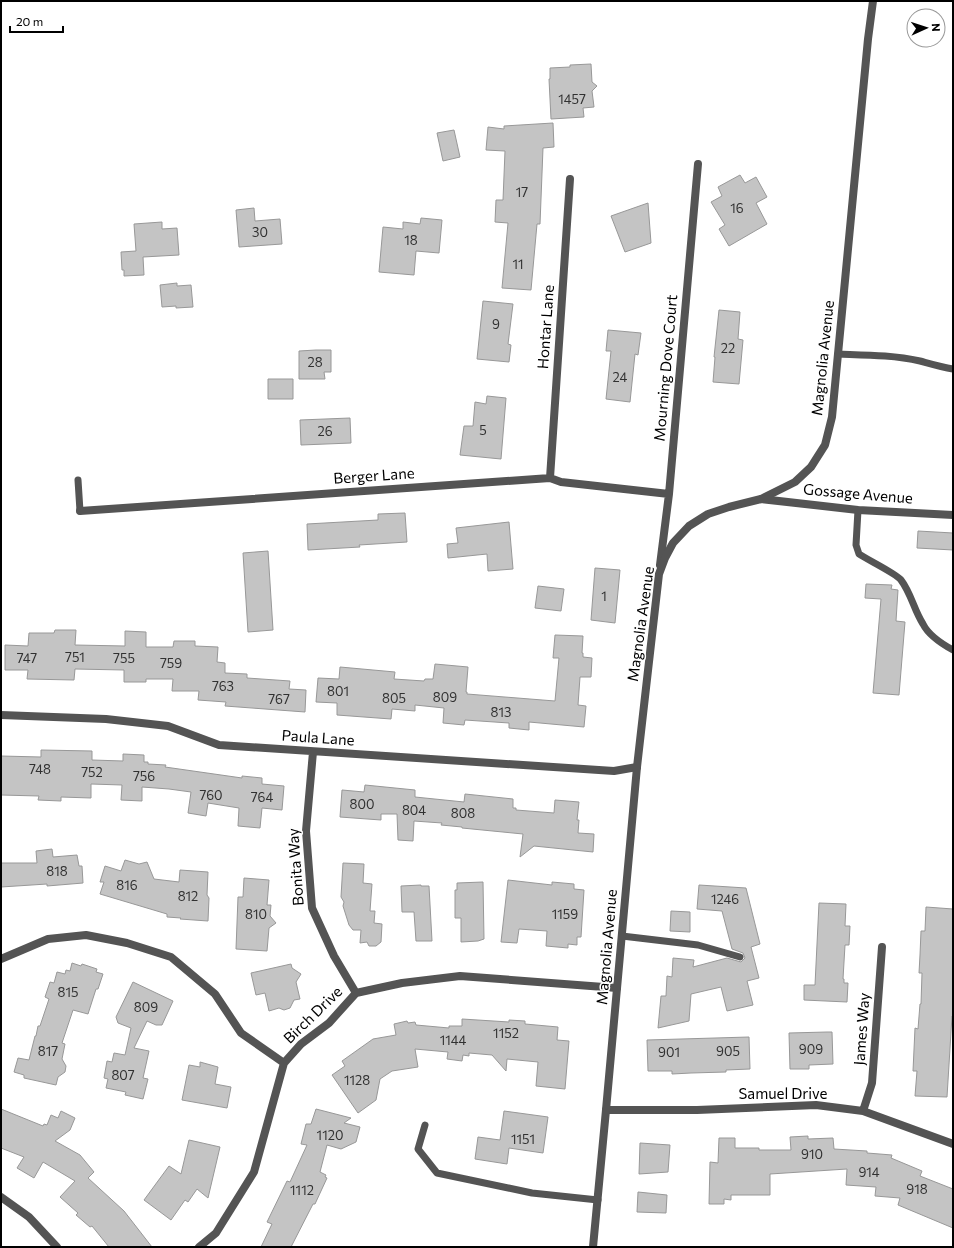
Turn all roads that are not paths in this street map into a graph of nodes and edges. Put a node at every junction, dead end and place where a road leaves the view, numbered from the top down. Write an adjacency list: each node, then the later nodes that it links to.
1 (873, 1): 4 (street, Magnolia Avenue)
2 (698, 164): 8 (street, Mourning Dove Court)
3 (570, 179): 6 (street, Hontar Lane)
4 (838, 354): 5 (lane); 9 (street, Magnolia Avenue)
5 (953, 369)
6 (550, 478): 8 (street, Berger Lane); 11 (street, Berger Lane)
7 (78, 480): 11 (lane)
8 (669, 494): 13 (street, Mourning Dove Court)
9 (761, 499): 10 (street, Gossage Avenue); 13 (street, Magnolia Avenue)
10 (858, 510): 12 (street, Gossage Avenue); 14 (lane)
11 (80, 511)
12 (953, 515)
13 (659, 574): 17 (street, Magnolia Avenue)
14 (953, 650)
15 (1, 715): 16 (street, Paula Lane)
16 (313, 752): 17 (street, Paula Lane); 23 (street, Bonita Way)
17 (637, 767): 18 (street, Magnolia Avenue)
18 (622, 936): 20 (lane); 22 (street, Magnolia Avenue)
19 (882, 947): 26 (street, James Way)
20 (740, 957)
21 (1, 959): 24 (street)
22 (618, 988): 23 (street, Birch Drive); 25 (street, Magnolia Avenue)
23 (356, 994): 24 (street, Birch Drive)
24 (284, 1063): 32 (street, Birch Drive)
25 (606, 1110): 26 (street, Samuel Drive); 30 (street, Magnolia Avenue)
26 (863, 1112): 28 (street, Samuel Drive)
27 (425, 1125): 30 (lane)
28 (953, 1144)
29 (1, 1197): 31 (street)
30 (598, 1200): 33 (street, Magnolia Avenue)
31 (57, 1247)
32 (198, 1247)
33 (593, 1247)

